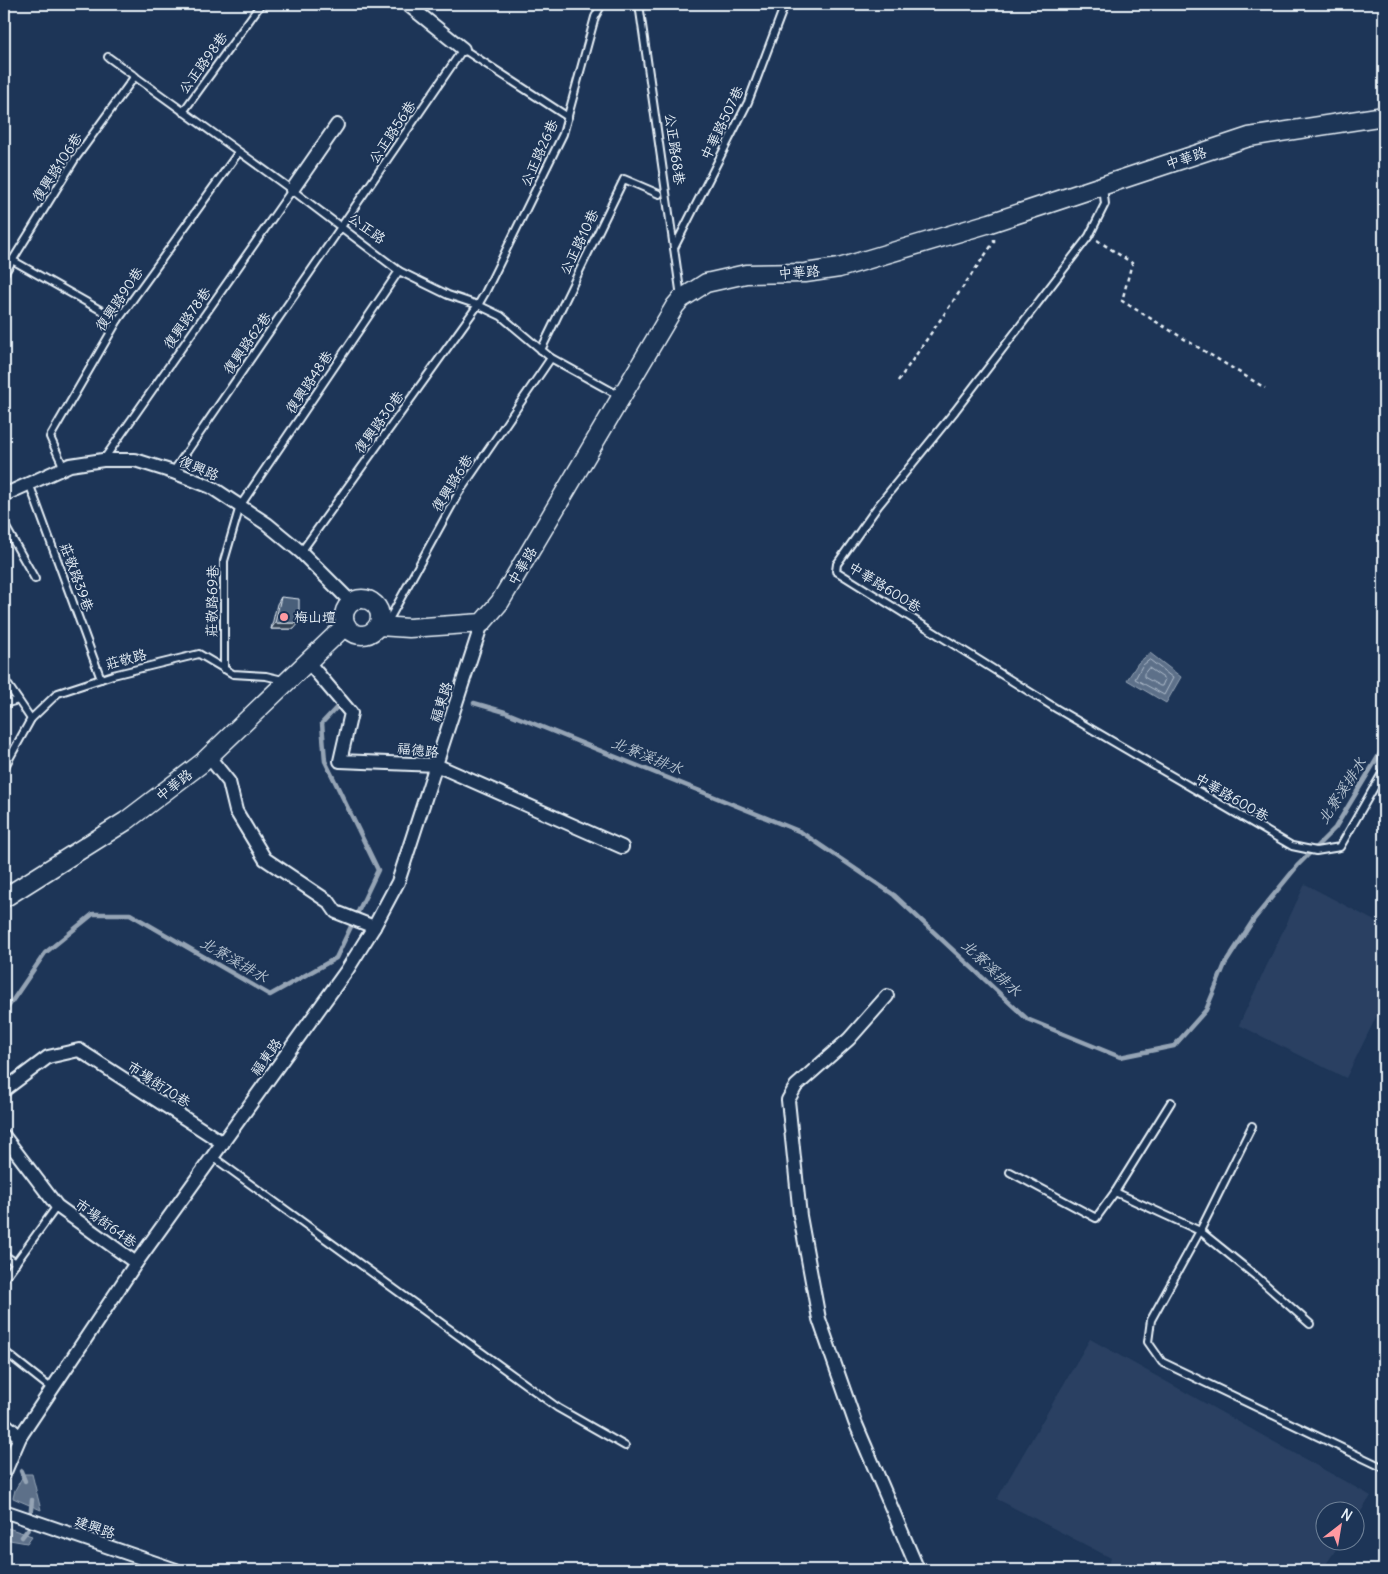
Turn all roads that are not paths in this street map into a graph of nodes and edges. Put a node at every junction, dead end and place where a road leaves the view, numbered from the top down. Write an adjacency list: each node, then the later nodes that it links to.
1 (261, 4): 9 (lane, 公正路98巷)
2 (407, 4): 6 (street)
3 (602, 4): 11 (lane, 公正路26巷)
4 (639, 4): 18 (lane, 公正路68巷)
5 (785, 4): 18 (lane, 中華路507巷)
6 (463, 49): 11 (lane); 17 (lane, 公正路56巷)
7 (108, 57): 8 (lane, 公正路)
8 (135, 76): 9 (lane, 公正路); 19 (lane, 復興路106巷)
9 (183, 112): 13 (lane, 公正路)
10 (1384, 116): 14 (street, 中華路)
11 (568, 117): 23 (lane, 公正路26巷)
12 (337, 124): 15 (street)
13 (238, 152): 15 (lane, 公正路); 24 (lane, 復興路90巷)
14 (1103, 185): 22 (street, 中華路); 52 (lane, 中華路600巷)
15 (292, 190): 17 (lane, 公正路); 28 (lane, 復興路78巷)
16 (659, 194): 25 (lane, 公正路10巷)
17 (341, 228): 20 (lane, 公正路); 30 (lane, 復興路62巷)
18 (674, 249): 22 (lane, 公正路68巷)
19 (12, 260): 21 (lane, 復興路106巷); 24 (lane)
20 (399, 271): 23 (lane, 公正路); 33 (lane, 復興路48巷)
21 (4, 274)
22 (681, 299): 27 (street, 中華路)
23 (478, 305): 25 (lane, 公正路); 35 (lane, 復興路30巷)
24 (118, 320): 29 (lane, 復興路90巷)
25 (541, 350): 26 (lane, 公正路)
26 (550, 358): 27 (lane, 公正路); 40 (lane, 復興路6巷)
27 (622, 397): 38 (street, 中華路)
28 (103, 460): 29 (street, 復興路); 30 (street, 復興路)
29 (64, 468): 31 (street, 復興路)
30 (173, 472): 33 (street, 復興路)
31 (29, 483): 32 (street, 復興路); 44 (lane, 莊敬路39巷)
32 (4, 495)
33 (240, 506): 35 (street, 復興路); 42 (lane, 莊敬路69巷)
34 (4, 524): 36 (lane)
35 (301, 552): 37 (street, 復興路)
36 (35, 579)
37 (351, 602): 39 (street); 40 (street)
38 (482, 623): 40 (street); 50 (street, 福東路)
39 (346, 625): 40 (street); 41 (street, 中華路)
40 (382, 626)
41 (308, 662): 45 (street, 中華路); 50 (street, 福德路)
42 (224, 669): 44 (lane, 莊敬路); 45 (lane, 莊敬路)
43 (4, 679): 46 (lane)
44 (101, 679): 48 (lane, 莊敬路)
45 (288, 681): 49 (street, 中華路)
46 (18, 700): 47 (lane); 48 (lane)
47 (4, 704)
48 (31, 719): 51 (lane, 莊敬路)
49 (208, 757): 54 (street, 中華路); 55 (street)
50 (436, 765): 53 (street, 福德路); 55 (street, 福東路)
51 (4, 768)
52 (1384, 770)
53 (622, 847)
54 (4, 898)
55 (374, 927): 61 (street, 福東路)
56 (887, 996): 81 (street)
57 (4, 1090): 61 (street, 市場街70巷)
58 (1171, 1102): 64 (lane)
59 (1252, 1126): 66 (lane)
60 (4, 1136): 65 (street, 市場街64巷)
61 (223, 1143): 62 (street, 福東路)
62 (213, 1157): 69 (street, 福東路); 76 (lane)
63 (1010, 1172): 64 (lane)
64 (1115, 1192): 66 (lane)
65 (57, 1206): 68 (lane, 市場街64巷); 69 (street, 市場街64巷)
66 (1200, 1231): 71 (lane); 77 (lane)
67 (4, 1255): 68 (lane)
68 (16, 1263): 70 (lane, 市場街64巷)
69 (136, 1263): 73 (street, 福東路)
70 (4, 1279)
71 (1310, 1324)
72 (4, 1351): 73 (lane)
73 (52, 1389): 75 (street, 福東路)
74 (4, 1423): 75 (street)
75 (20, 1437): 78 (street, 福東路)
76 (625, 1446)
77 (1384, 1468)
78 (4, 1474)
79 (4, 1511): 80 (street, 建興路)
80 (176, 1570)
81 (918, 1570)

